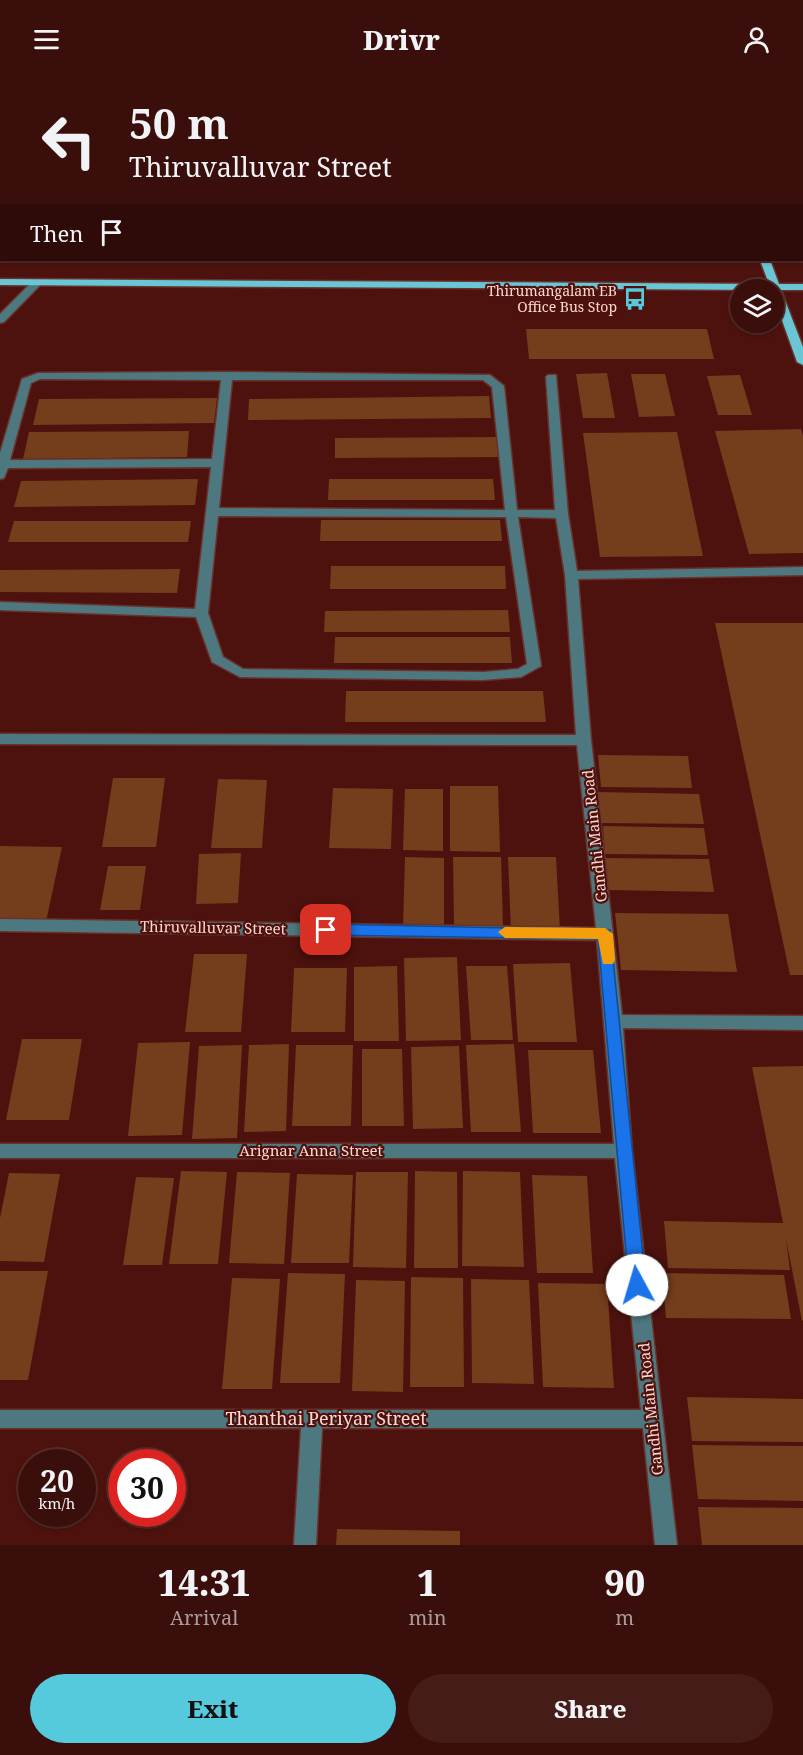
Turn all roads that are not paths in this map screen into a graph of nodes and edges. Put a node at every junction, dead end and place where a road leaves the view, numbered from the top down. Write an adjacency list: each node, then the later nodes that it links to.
1 (765, 261): 2 (main road)
2 (771, 279)
3 (0, 282): 4 (main road)
4 (38, 282): 6 (main road); 9 (street)
5 (803, 286): 7 (main road)
6 (730, 287)
7 (784, 287)
8 (784, 313): 10 (main road)
9 (0, 320)
10 (803, 362)
11 (227, 375): 13 (street); 14 (street); 16 (street)
12 (552, 377): 17 (street, Gandhi Main Road)
13 (217, 463): 14 (street); 15 (street)
14 (2, 469)
15 (212, 512): 16 (street); 21 (street)
16 (512, 512): 17 (street); 21 (street)
17 (562, 514): 19 (street, Gandhi Main Road)
18 (803, 571): 19 (street)
19 (571, 574): 23 (street, Gandhi Main Road)
20 (0, 606): 21 (street)
21 (201, 612)
22 (0, 738): 23 (street)
23 (584, 740): 25 (street, Gandhi Main Road)
24 (0, 925): 25 (street, Thiruvalluvar Street)
25 (605, 934): 26 (street, Gandhi Main Road)
26 (614, 1021): 27 (street); 29 (street, Gandhi Main Road)
27 (803, 1023)
28 (0, 1151): 29 (street, Arignar Anna Street)
29 (623, 1151): 32 (street, Gandhi Main Road)
30 (312, 1418): 31 (street, Thanthai Periyar Street); 32 (street, Thanthai Periyar Street); 33 (street)
31 (0, 1419)
32 (651, 1419): 34 (street, Gandhi Main Road)
33 (305, 1545)
34 (666, 1545)

